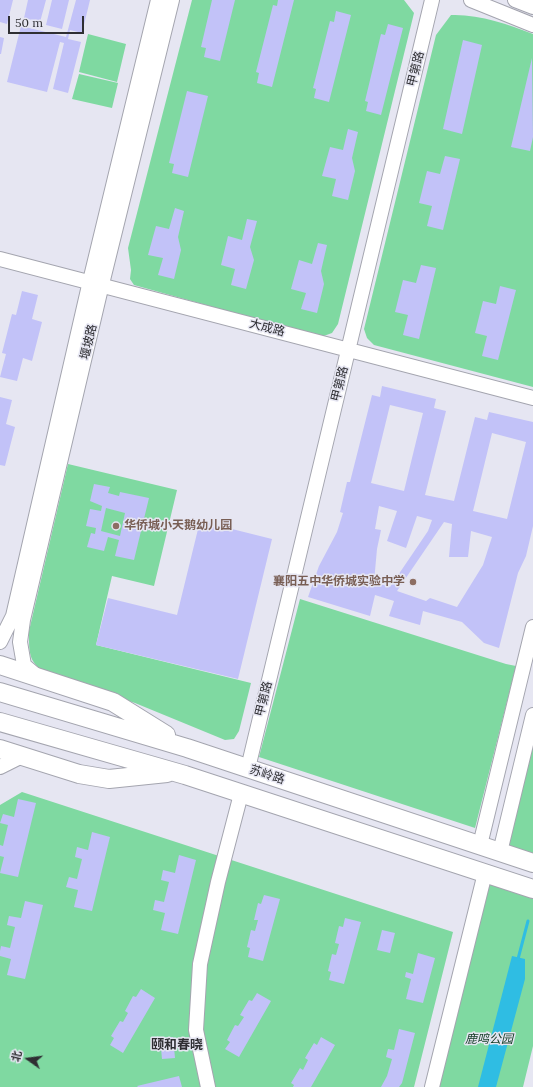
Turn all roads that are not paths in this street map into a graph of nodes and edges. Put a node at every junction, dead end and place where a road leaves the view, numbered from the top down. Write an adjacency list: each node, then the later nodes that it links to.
1 (158, 0): 9 (street, 堰坡路)
2 (172, 0): 9 (street, 堰坡路)
3 (432, 0): 10 (street, 甲第路)
4 (471, 0): 7 (street)
5 (515, 0): 6 (street)
6 (533, 7)
7 (533, 25)
8 (0, 259): 9 (street, 大成路)
9 (96, 283): 10 (street, 大成路); 13 (street, 堰坡路); 15 (street, 堰坡路)
10 (349, 349): 11 (street, 大成路); 23 (street, 甲第路)
11 (533, 398)
12 (533, 627): 26 (street)
13 (0, 642)
14 (0, 665): 15 (main road)
15 (41, 679): 20 (main road)
16 (0, 692): 20 (main road, 苏岭路)
17 (533, 715): 27 (street)
18 (0, 722): 24 (main road)
19 (0, 748): 21 (main road)
20 (187, 748): 23 (main road, 苏岭路)
21 (22, 756): 22 (street); 24 (main road)
22 (0, 767)
23 (248, 768): 26 (main road, 苏岭路)
24 (185, 775): 25 (main road)
25 (242, 794): 29 (main road); 31 (street)
26 (480, 845): 27 (main road, 苏岭路)
27 (500, 852): 28 (main road, 苏岭路)
28 (533, 863)
29 (486, 873): 30 (main road); 32 (street)
30 (533, 889)
31 (208, 1087)
32 (432, 1087)

